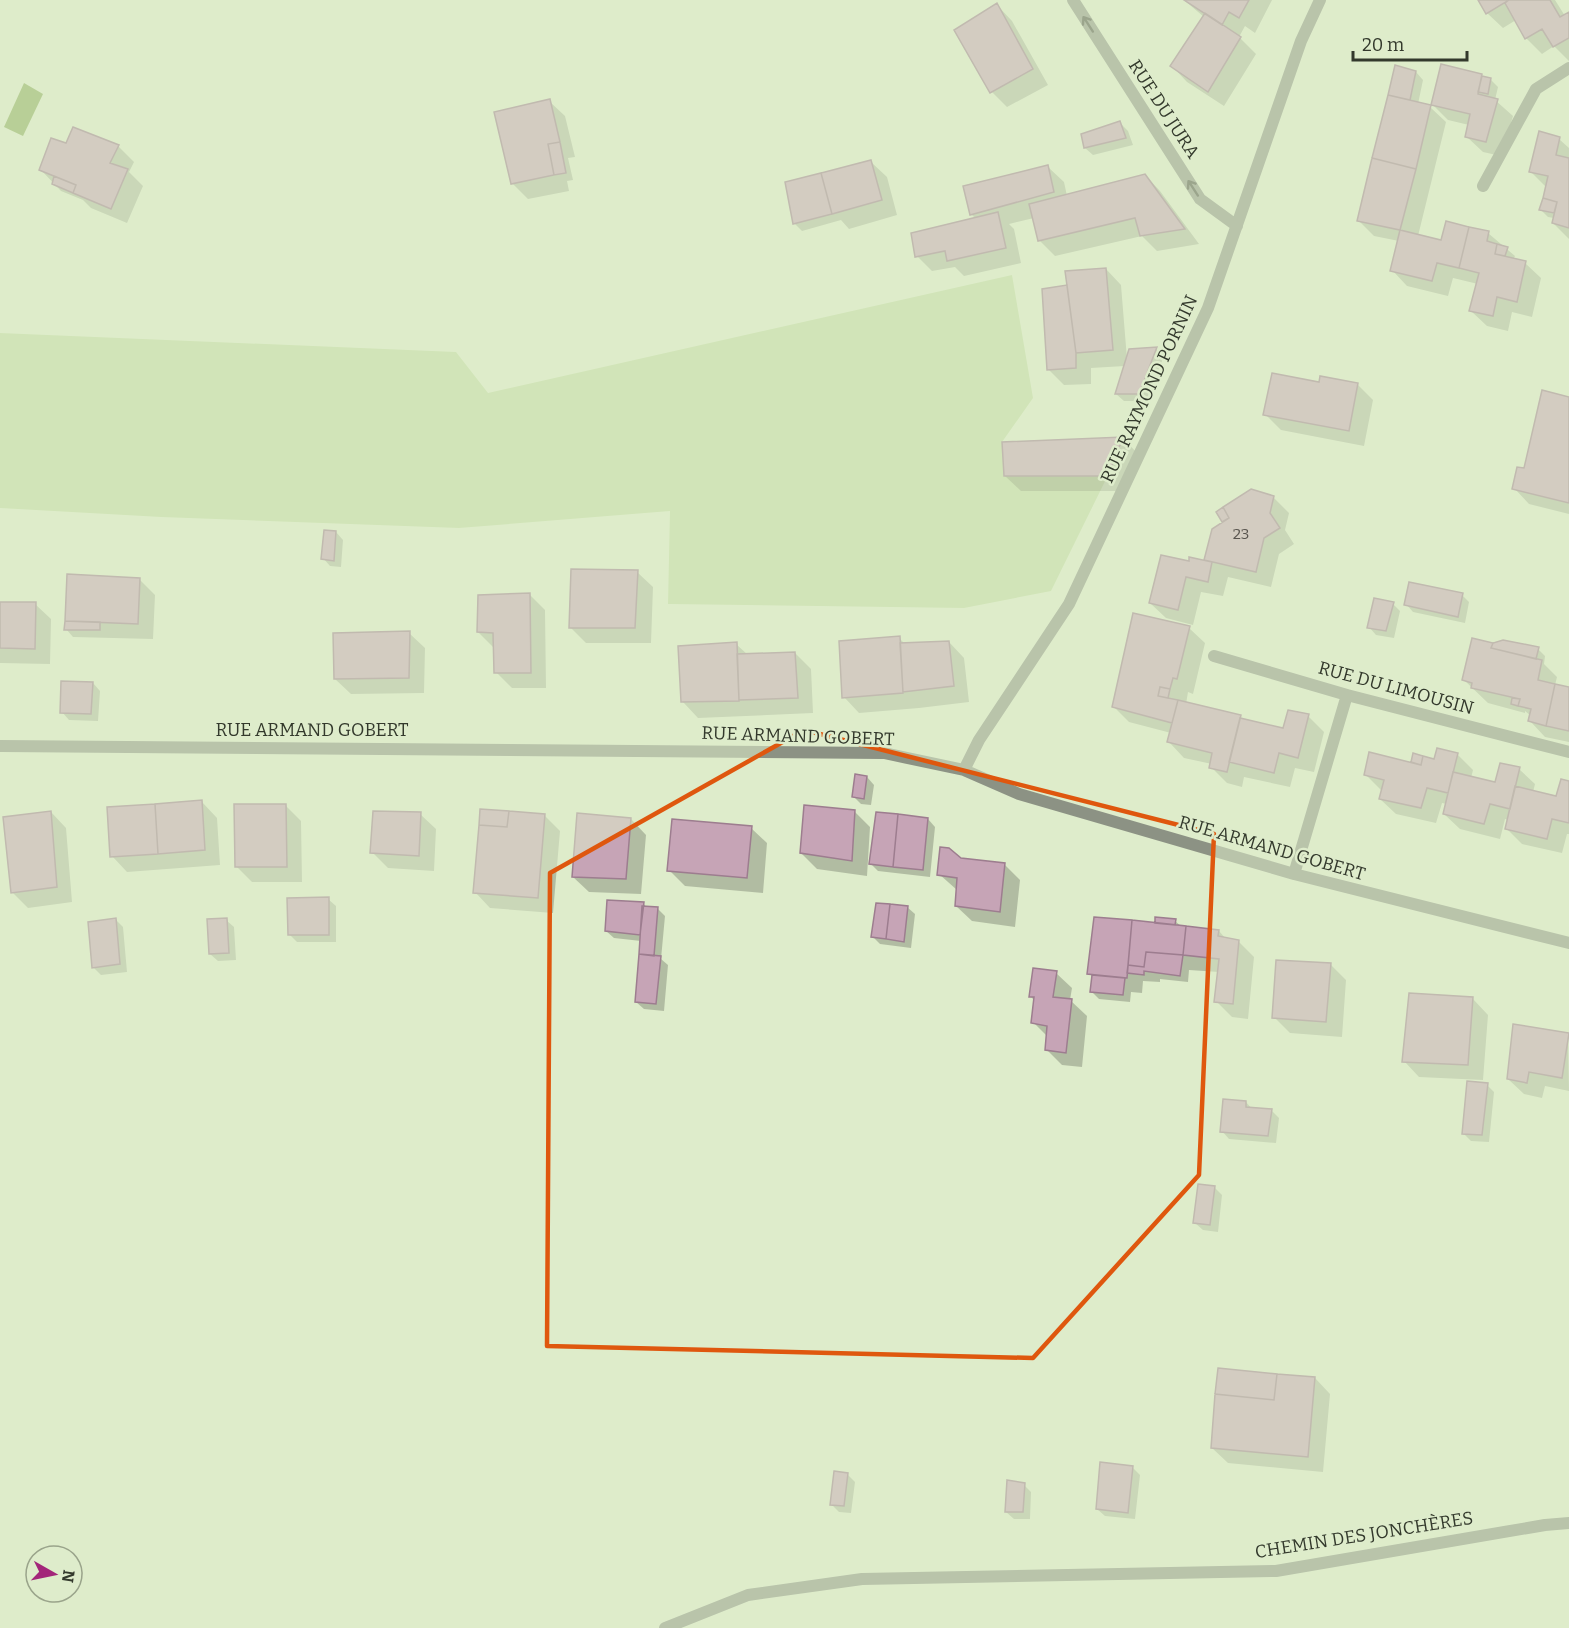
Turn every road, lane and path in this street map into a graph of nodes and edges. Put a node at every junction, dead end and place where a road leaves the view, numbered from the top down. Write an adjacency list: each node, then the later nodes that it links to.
1 (1073, 0): 5 (street, RUE DU JURA, one-way to 1)
2 (1320, 0): 5 (street, RUE RAYMOND PORNIN)
3 (1569, 68): 4 (street)
4 (1483, 186)
5 (1237, 226): 10 (street, RUE RAYMOND PORNIN)
6 (1214, 656): 7 (street, RUE DU LIMOUSIN)
7 (1347, 694): 9 (street, RUE DU LIMOUSIN); 11 (street)
8 (0, 746): 10 (street, RUE ARMAND GOBERT)
9 (1569, 752)
10 (964, 770): 11 (street, RUE ARMAND GOBERT)
11 (1294, 874): 12 (street, RUE ARMAND GOBERT)
12 (1569, 943)
13 (1569, 1523): 14 (street, CHEMIN DES JONCHÈRES)
14 (665, 1628)

